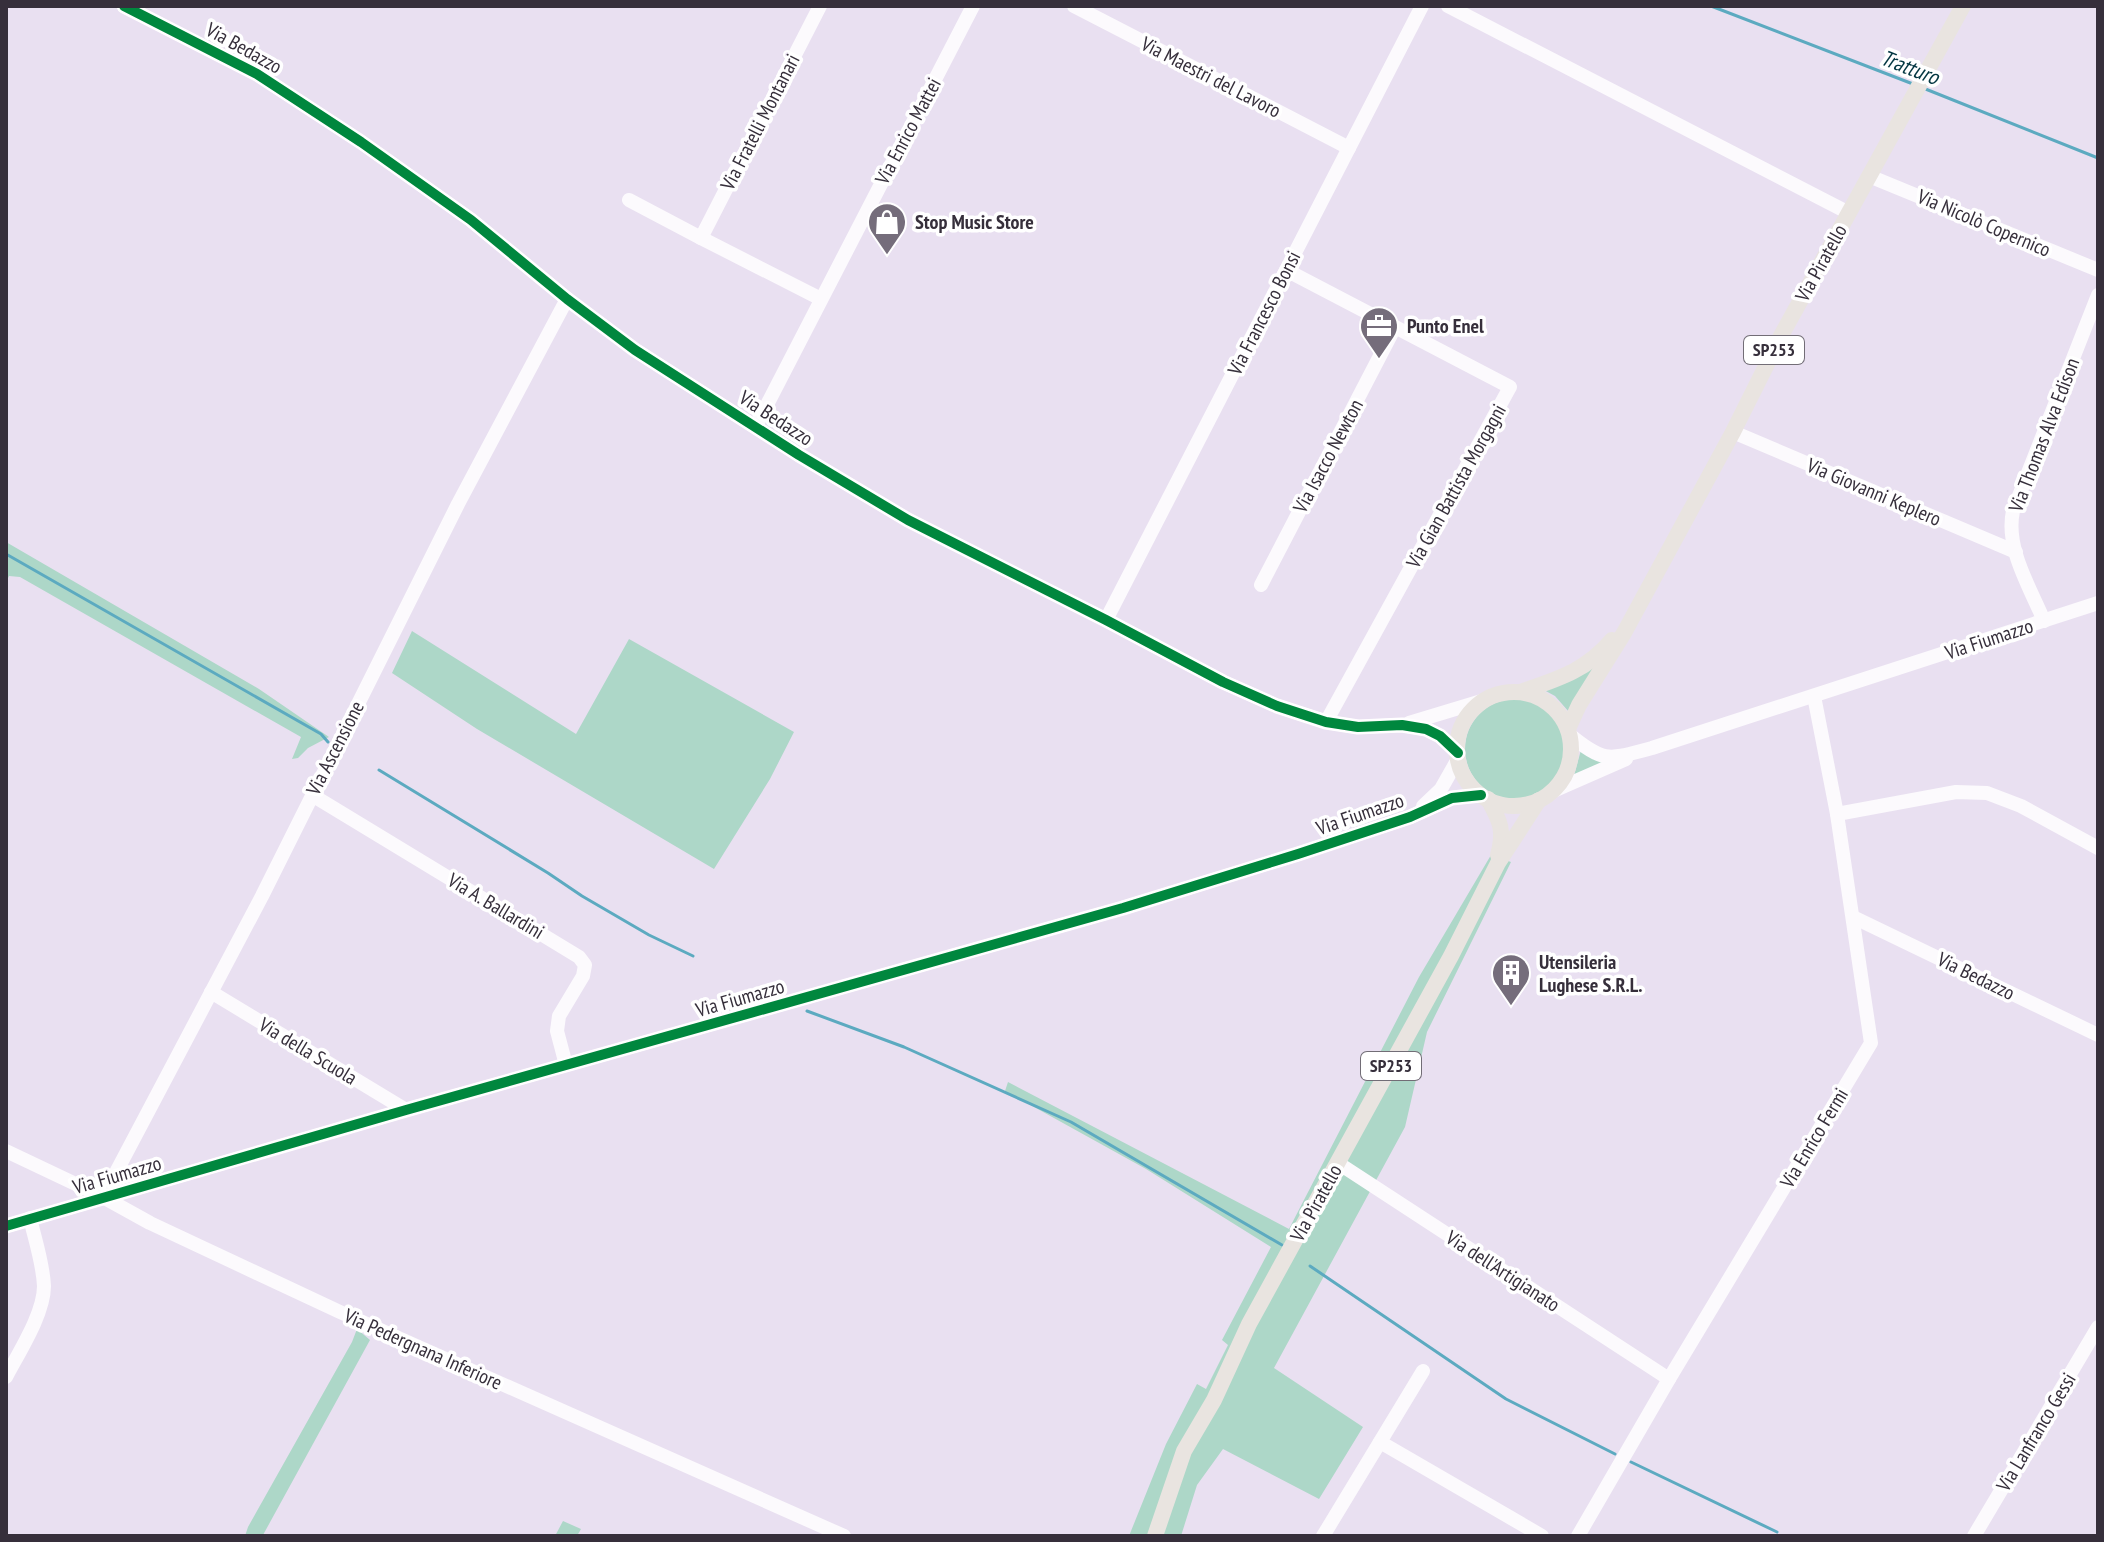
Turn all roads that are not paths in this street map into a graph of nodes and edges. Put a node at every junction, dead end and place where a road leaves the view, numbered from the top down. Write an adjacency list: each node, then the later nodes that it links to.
1 (124, 6): 16 (street, Via Bedazzo)
2 (820, 6): 12 (street, Via Fratelli Montanari)
3 (973, 6): 17 (street, Via Enrico Mattei)
4 (1074, 6): 8 (street, Via Maestri del Lavoro)
5 (1422, 6): 8 (street, Via Francesco Bonsi)
6 (1448, 6): 11 (street)
7 (1963, 6): 9 (main road, Via Piratello / SP253)
8 (1349, 148): 13 (street, Via Francesco Bonsi)
9 (1869, 176): 11 (main road, Via Piratello / SP253); 14 (street, Via Nicolò Copernico)
10 (629, 200): 12 (street)
11 (1849, 213): 20 (main road, Via Piratello / SP253)
12 (701, 238): 17 (street)
13 (1286, 270): 18 (street, Via Gian Battista Morgagni); 25 (street, Via Francesco Bonsi)
14 (2098, 270)
15 (2098, 295): 21 (street, Via Thomas Alva Edison)
16 (567, 299): 19 (street, Via Bedazzo); 35 (street, Via Ascensione)
17 (821, 299): 19 (street, Via Enrico Mattei)
18 (1395, 327): 22 (street, Via Isacco Newton); 30 (street, Via Gian Battista Morgagni)
19 (756, 426): 25 (street, Via Bedazzo)
20 (1733, 432): 21 (street, Via Giovanni Keplero); 24 (main road, Via Piratello / SP253)
21 (2016, 552): 26 (street, Via Thomas Alva Edison)
22 (1261, 585)
23 (2098, 603): 26 (street, Via Fiumazzo)
24 (1637, 606): 27 (main road, Via Piratello / SP253); 32 (main road, Via Piratello / SP253)
25 (1106, 620): 30 (street, Via Bedazzo)
26 (2044, 621): 28 (street, Via Fiumazzo)
27 (1520, 692): 29 (main road, SP253); 32 (main road)
28 (1814, 696): 33 (street, Via Fiumazzo); 38 (street, Via Enrico Fermi)
29 (1485, 700): 31 (street, Via Bedazzo); 34 (main road)
30 (1326, 722): 31 (street, Via Bedazzo)
31 (1402, 725): 34 (street, Via Bedazzo)
32 (1569, 732): 33 (street, Via Fiumazzo); 36 (main road, SP253)
33 (1652, 748): 36 (street, Via Fiumazzo)
34 (1458, 756): 37 (main road, SP253); 39 (street, Via Fiumazzo)
35 (312, 795): 43 (street, Via Ascensione); 45 (street, Via A. Ballardini)
36 (1546, 796): 37 (main road); 41 (main road, Via Piratello / SP253)
37 (1484, 797): 39 (street, Via Fiumazzo); 41 (main road, Via Piratello / SP253)
38 (1837, 814): 40 (street); 42 (street, Via Enrico Fermi)
39 (1410, 817): 45 (street, Via Fiumazzo)
40 (2098, 848)
41 (1492, 876): 48 (main road, Via Piratello / SP253)
42 (1853, 917): 44 (street, Via Bedazzo); 55 (street, Via Enrico Fermi)
43 (211, 992): 46 (street, Via della Scuola); 49 (street, Via Ascensione)
44 (2098, 1035)
45 (566, 1065): 46 (street, Via Fiumazzo)
46 (406, 1110): 49 (street, Via Fiumazzo)
47 (6, 1151): 49 (street, Via Pedergnana Inferiore)
48 (1338, 1163): 55 (street, Via dell'Artigianato); 58 (main road, Via Piratello / SP253)
49 (103, 1197): 50 (street, Via Fiumazzo); 57 (street, Via Pedergnana Inferiore)
50 (30, 1218): 51 (street, Via Fiumazzo); 54 (street)
51 (6, 1226)
52 (2098, 1327): 62 (street, Via Lanfranco Gessi)
53 (1423, 1371): 56 (street)
54 (6, 1377)
55 (1669, 1379): 61 (street, Via Enrico Fermi)
56 (1380, 1442): 59 (street); 60 (street)
57 (844, 1536)
58 (1155, 1536)
59 (1323, 1536)
60 (1542, 1536)
61 (1578, 1536)
62 (1974, 1536)

